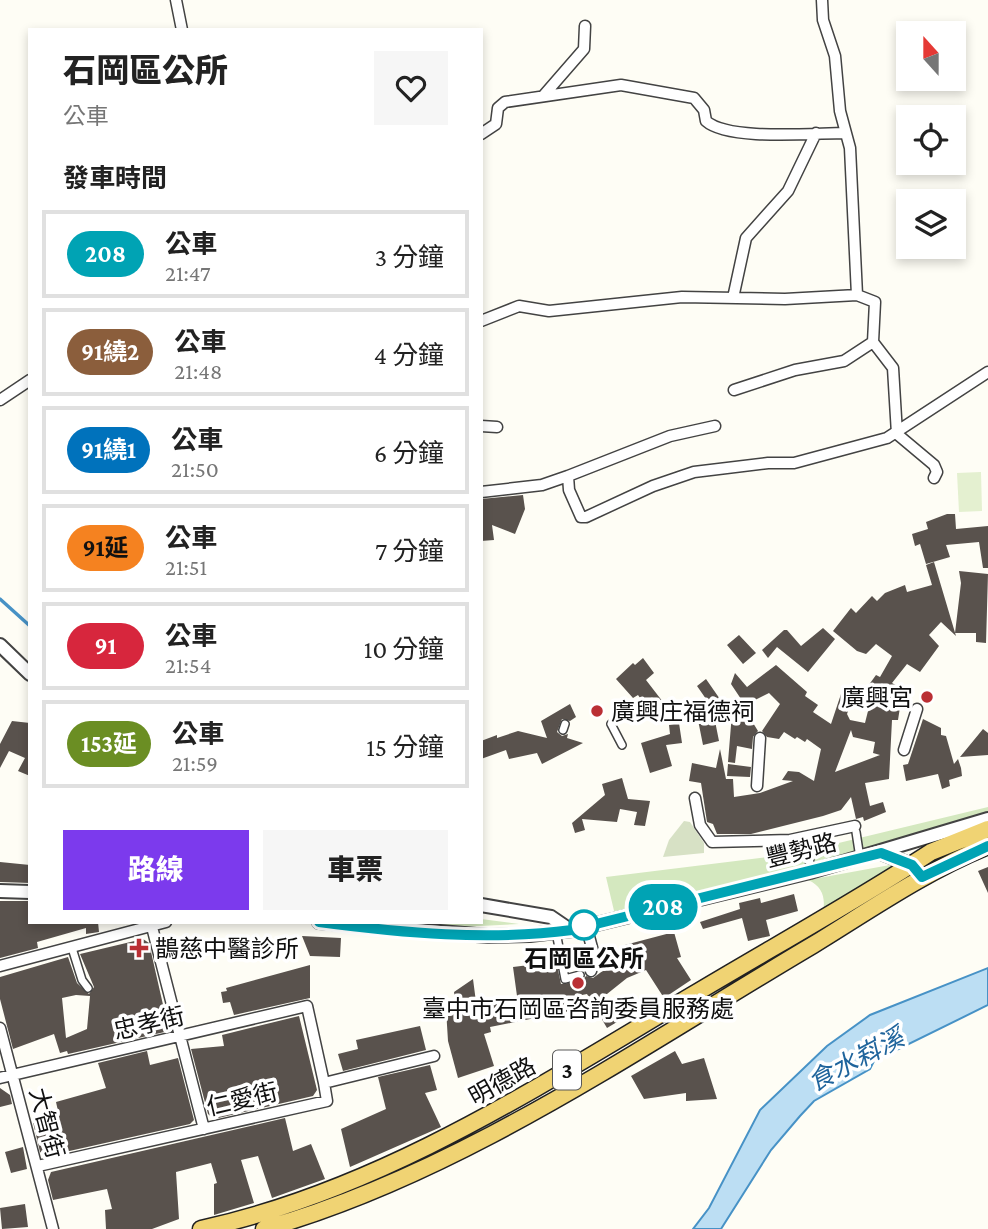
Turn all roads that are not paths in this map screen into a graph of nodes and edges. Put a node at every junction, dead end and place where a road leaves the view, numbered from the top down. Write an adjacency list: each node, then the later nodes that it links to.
1 (176, 0): 4 (street)
2 (822, 0): 8 (street)
3 (585, 26): 5 (street)
4 (182, 28)
5 (544, 95): 6 (street); 7 (street)
6 (483, 133)
7 (816, 133): 8 (street); 10 (street)
8 (845, 133): 9 (street)
9 (857, 295): 10 (street); 12 (street)
10 (733, 298): 11 (street)
11 (483, 320)
12 (873, 342): 15 (street); 20 (street)
13 (988, 372): 20 (street)
14 (28, 381): 16 (street)
15 (734, 390)
16 (0, 400)
17 (715, 425): 21 (street)
18 (483, 426): 19 (street)
19 (497, 427)
20 (897, 434): 21 (street); 22 (street)
21 (568, 477): 23 (street)
22 (934, 478)
23 (483, 492)
24 (0, 645): 25 (street)
25 (28, 672)
26 (917, 709): 30 (street)
27 (611, 724): 29 (street)
28 (760, 738): 31 (street)
29 (622, 745)
30 (904, 750)
31 (757, 786)
32 (695, 798): 36 (street)
33 (988, 819): 38 (street, 豐勢路)
34 (855, 829): 36 (street); 39 (street)
35 (988, 829): 40 (main road, 3)
36 (812, 841): 41 (street)
37 (988, 846): 40 (main road, 3)
38 (881, 853): 39 (street, 豐勢路); 40 (street)
39 (860, 858): 41 (street, 豐勢路)
40 (917, 871): 66 (main road, 明德路 / 3); 67 (main road, 明德路 / 3)
41 (810, 872): 47 (street, 豐勢路)
42 (0, 891): 43 (street)
43 (28, 892)
44 (483, 905): 50 (street)
45 (160, 924): 48 (street)
46 (357, 924): 49 (street, 豐勢路)
47 (586, 925): 50 (street, 豐勢路); 54 (street)
48 (152, 927): 52 (street); 58 (street)
49 (415, 927): 51 (street, 豐勢路)
50 (569, 930): 51 (street, 豐勢路)
51 (556, 932): 55 (street)
52 (72, 948): 53 (street); 56 (street)
53 (0, 966)
54 (591, 971)
55 (580, 975)
56 (88, 988)
57 (0, 1028): 60 (street, 大智街)
58 (180, 1037): 60 (street, 忠孝街); 62 (street, 忠孝街); 63 (street)
59 (434, 1056): 62 (street)
60 (13, 1074): 61 (street, 忠孝街); 64 (street, 大智街)
61 (0, 1079)
62 (324, 1083): 63 (street, 仁愛街)
63 (204, 1129): 64 (street, 仁愛街)
64 (38, 1166): 65 (street, 大智街)
65 (53, 1229)
66 (201, 1229)
67 (264, 1229)

